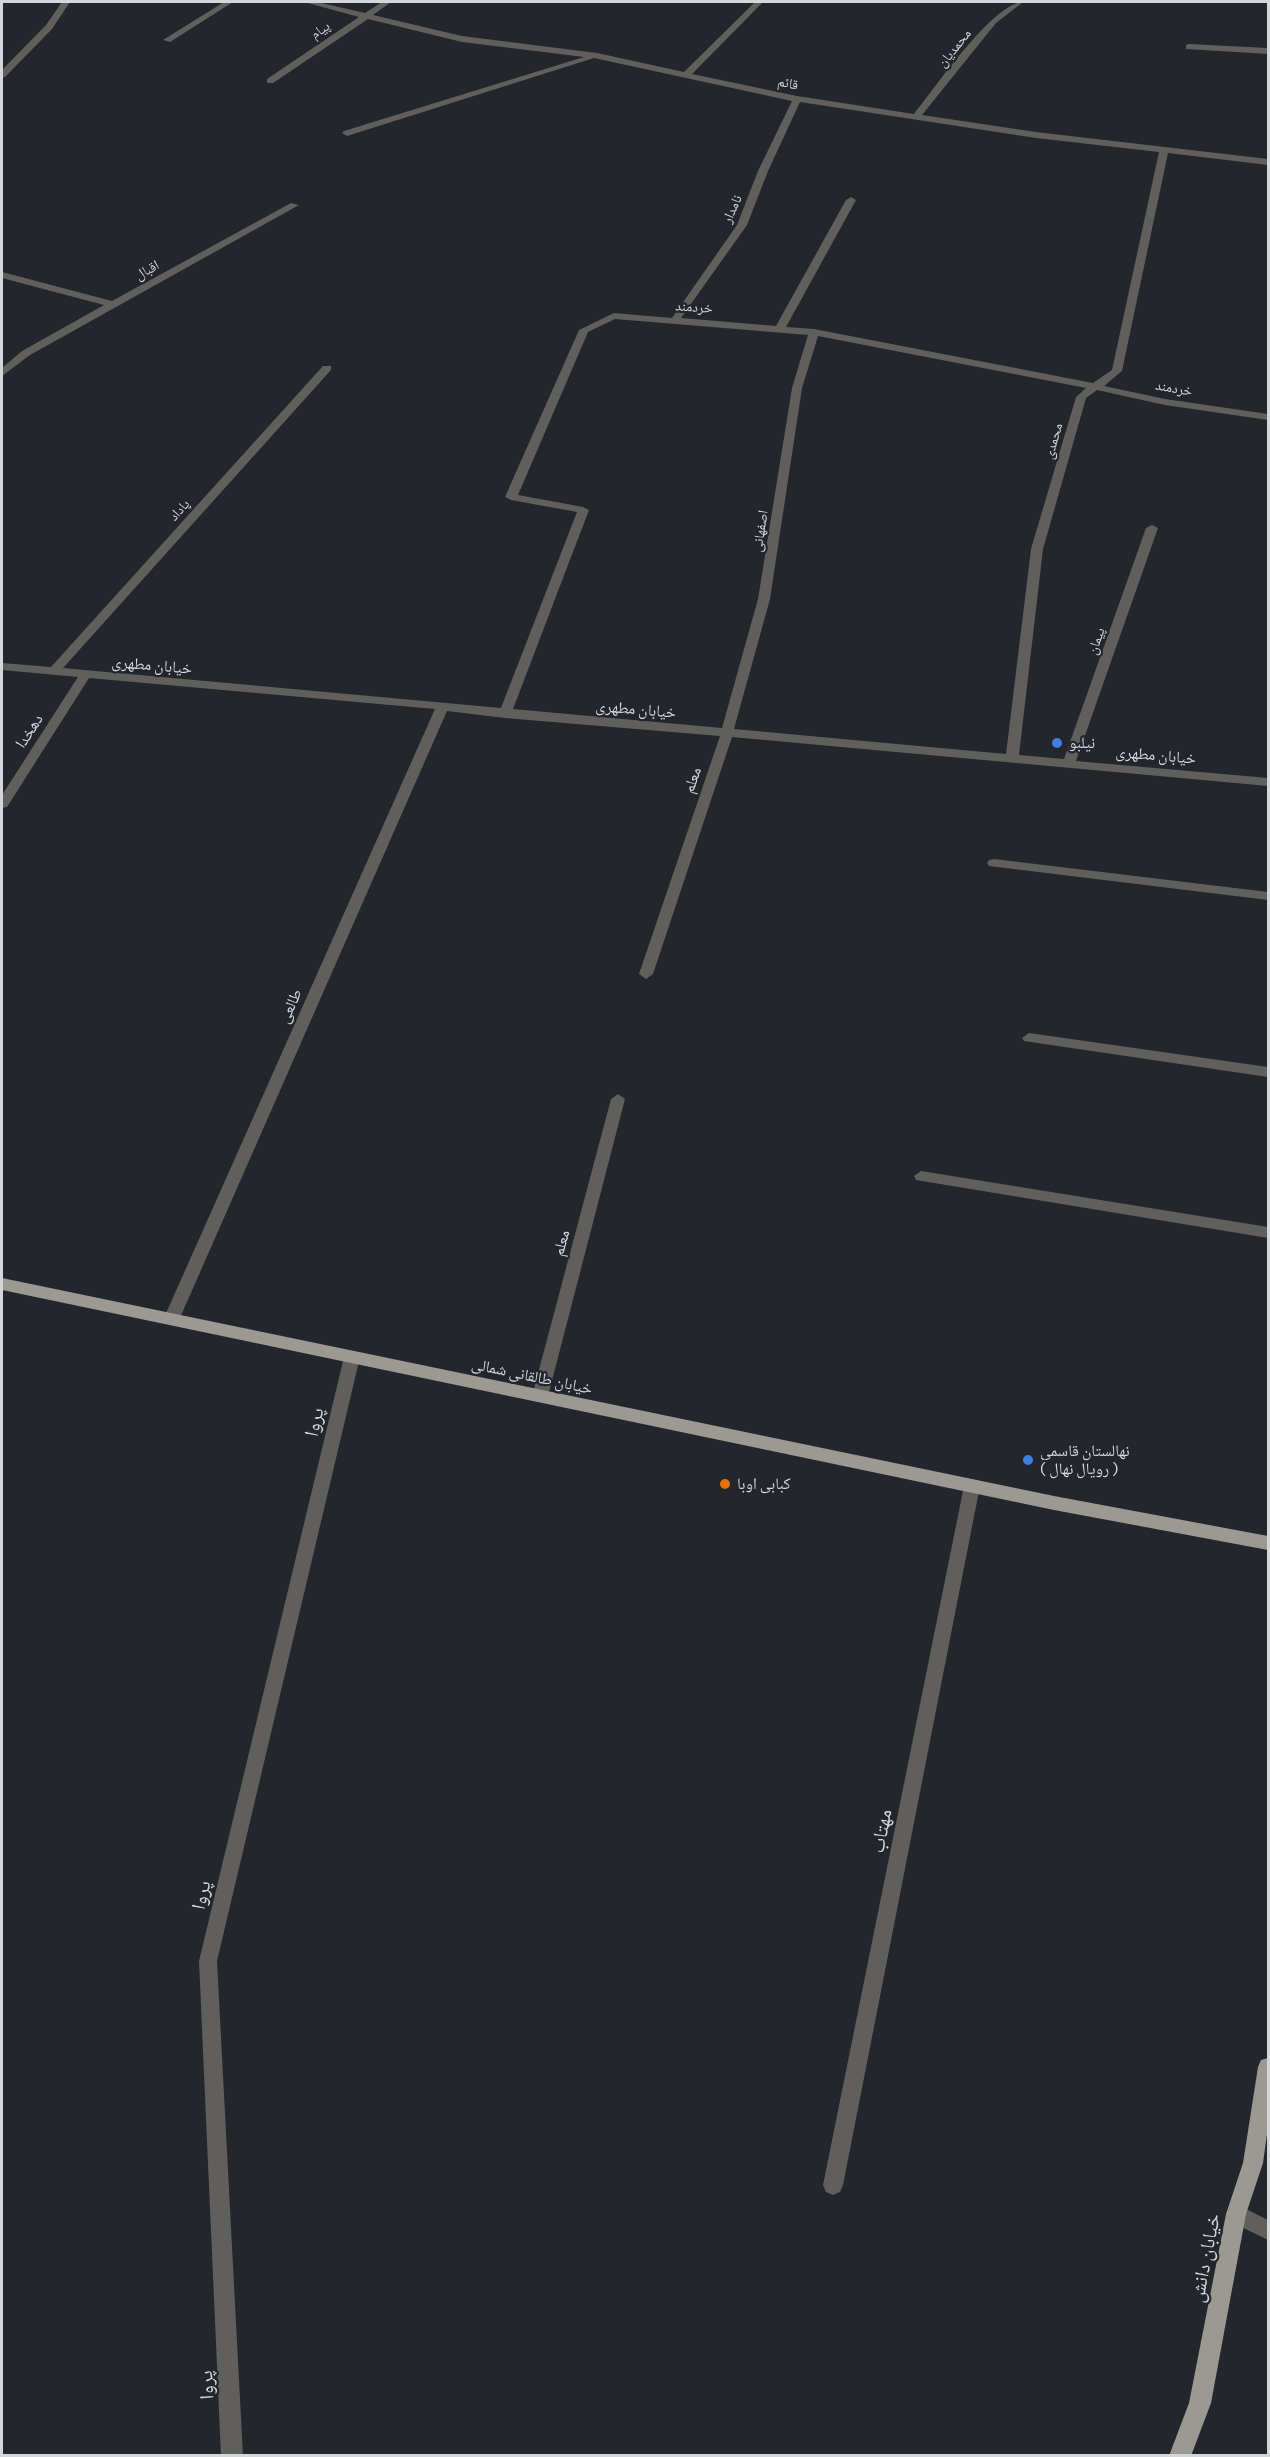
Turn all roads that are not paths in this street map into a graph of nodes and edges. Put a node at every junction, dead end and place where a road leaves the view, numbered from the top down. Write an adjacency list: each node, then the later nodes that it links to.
1 (66, 2): 12 (street)
2 (229, 2): 8 (street)
3 (308, 2): 7 (street, قائم)
4 (387, 2): 7 (street, پیام)
5 (759, 2): 13 (street)
6 (1019, 2): 16 (street, محمدیان)
7 (363, 16): 11 (street, قائم); 14 (street, پیام)
8 (167, 40)
9 (1189, 47): 10 (street)
10 (1269, 51)
11 (597, 56): 13 (street, قائم); 17 (street)
12 (2, 75)
13 (686, 75): 15 (street, قائم)
14 (270, 81)
15 (798, 99): 16 (street, قائم); 24 (street, نامدار)
16 (916, 117): 18 (street, قائم)
17 (347, 133)
18 (1164, 152): 19 (street, قائم); 29 (street, محمدی)
19 (1269, 162)
20 (851, 200): 25 (street)
21 (294, 205): 23 (street, اقبال)
22 (2, 275): 23 (street)
23 (113, 304): 28 (street, اقبال)
24 (675, 320): 25 (street, خردمند); 36 (street, خردمند)
25 (781, 327): 26 (street, خردمند)
26 (814, 332): 29 (street, خردمند); 37 (street, اصفهانی)
27 (327, 368): 33 (street, پاداد)
28 (2, 373)
29 (1096, 387): 30 (street, خردمند); 38 (street, محمدی)
30 (1269, 417)
31 (1152, 528): 39 (street, پیمان)
32 (2, 666): 33 (street, خیابان مطهری)
33 (53, 672): 34 (street, خیابان مطهری)
34 (84, 676): 35 (street, خیابان مطهری); 41 (street, دهخدا)
35 (441, 708): 36 (street, خیابان مطهری); 51 (street, طالعی)
36 (505, 714): 37 (street, خیابان مطهری)
37 (727, 733): 38 (street, خیابان مطهری); 44 (street, معلم)
38 (1012, 759): 39 (street, خیابان مطهری)
39 (1069, 763): 40 (street, خیابان مطهری)
40 (1269, 782)
41 (2, 804)
42 (994, 864): 43 (street)
43 (1269, 896)
44 (646, 974)
45 (1029, 1038): 46 (street)
46 (1269, 1072)
47 (618, 1099): 53 (street, معلم)
48 (921, 1176): 49 (street)
49 (1269, 1233)
50 (2, 1284): 51 (main road, خیابان طالقانی شمالی)
51 (171, 1320): 52 (main road, خیابان طالقانی شمالی)
52 (352, 1357): 53 (main road, خیابان طالقانی شمالی); 60 (street, پروا)
53 (540, 1396): 54 (main road, خیابان طالقانی شمالی)
54 (972, 1486): 55 (main road, خیابان طالقانی شمالی); 57 (street, مهتاب)
55 (1269, 1543)
56 (1269, 2067): 58 (main road, خیابان دانش)
57 (833, 2185)
58 (1236, 2214): 59 (street); 61 (main road, خیابان دانش)
59 (1269, 2230)
60 (232, 2456)
61 (1180, 2456)

